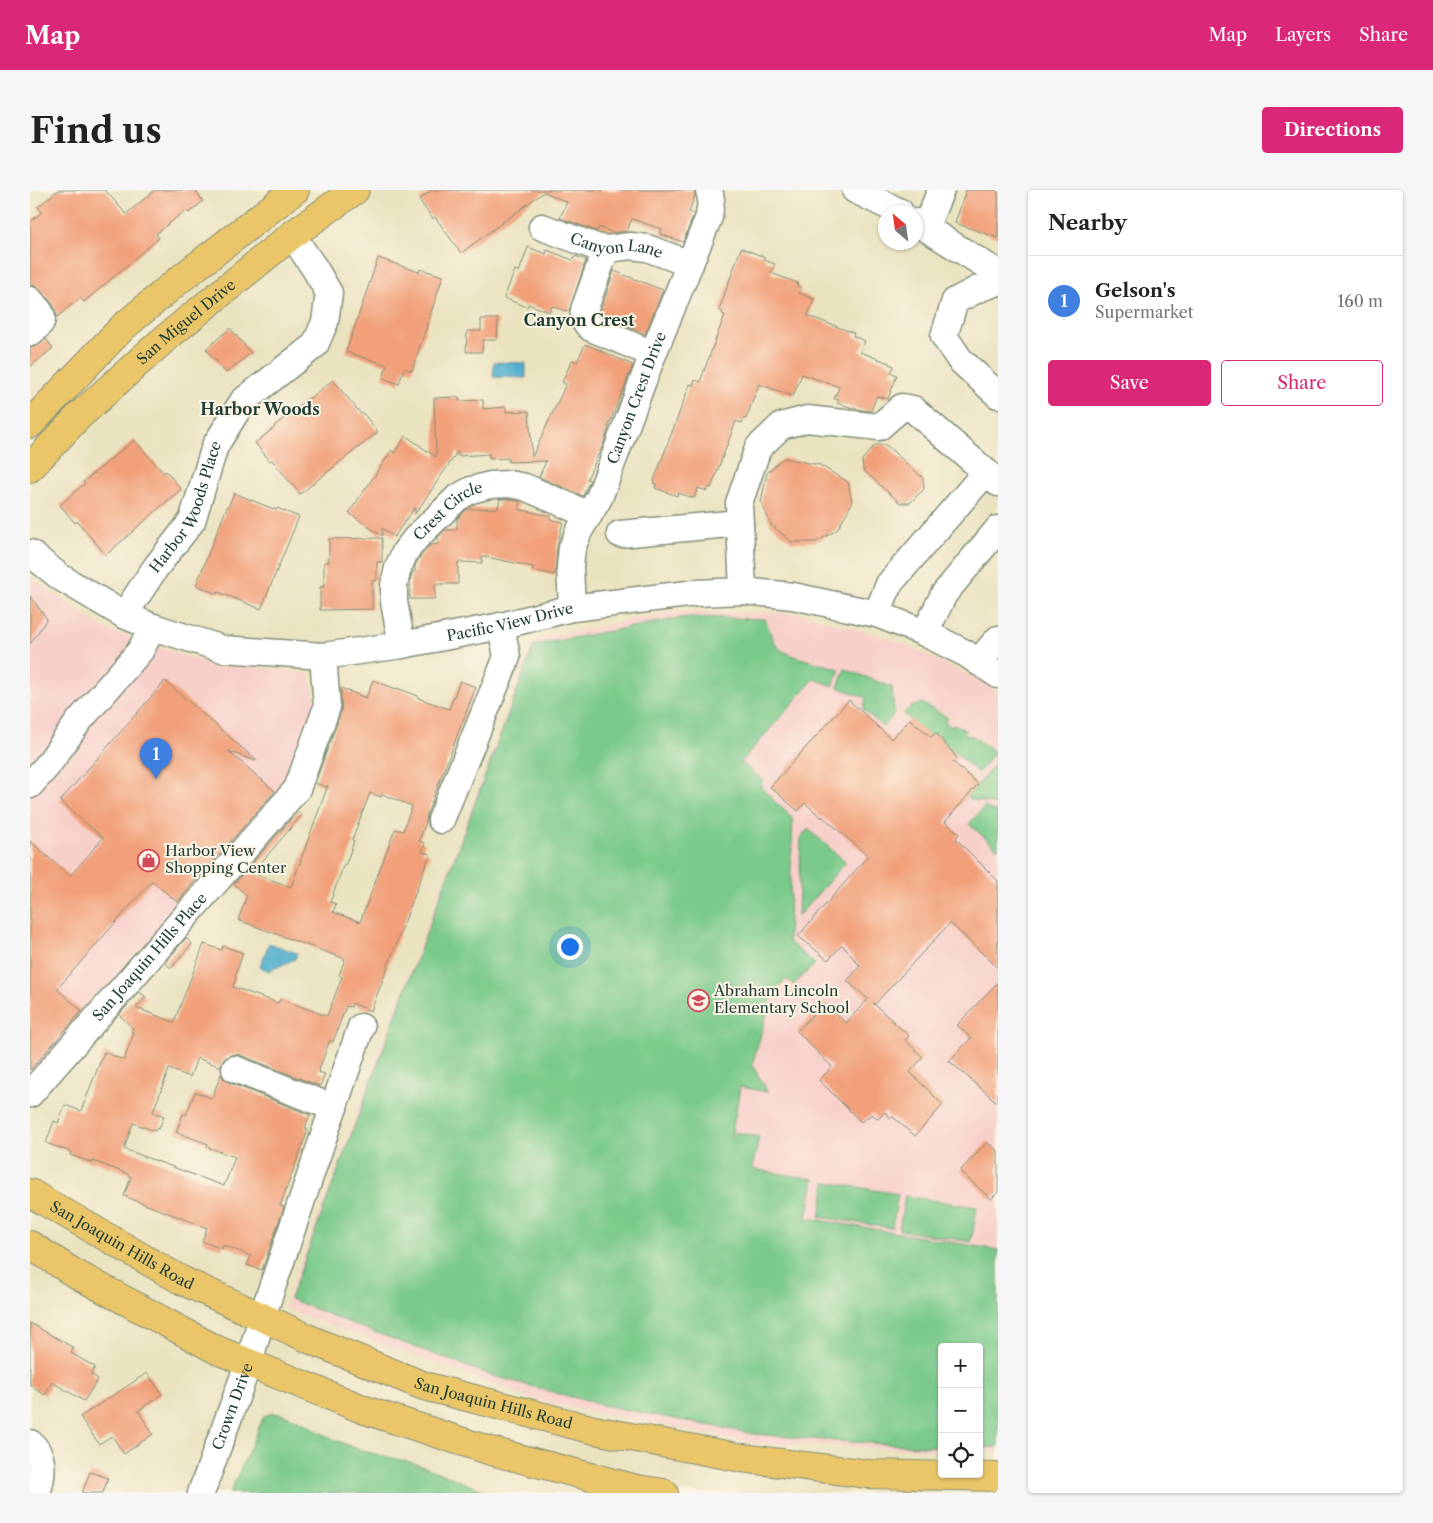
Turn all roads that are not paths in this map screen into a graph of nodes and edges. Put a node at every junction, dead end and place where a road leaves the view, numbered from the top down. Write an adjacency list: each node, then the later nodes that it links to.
1 (355, 190): 10 (main road, San Miguel Drive)
2 (710, 190): 12 (street, Canyon Crest Drive)
3 (855, 190): 6 (street)
4 (941, 190): 7 (street)
5 (280, 194): 19 (main road)
6 (886, 205)
7 (923, 220)
8 (542, 227): 11 (street, Canyon Lane)
9 (923, 227): 13 (street)
10 (292, 235): 20 (main road, San Miguel Drive); 30 (street, Harbor Woods Place)
11 (606, 249): 12 (street, Canyon Lane); 17 (street)
12 (690, 264): 17 (street, Canyon Crest Drive)
13 (998, 273)
14 (998, 282): 18 (street)
15 (30, 300): 16 (street)
16 (30, 333)
17 (653, 354): 22 (street, Canyon Crest Drive)
18 (998, 395)
19 (30, 424)
20 (30, 468)
21 (992, 478): 23 (street); 29 (street)
22 (589, 515): 28 (street, Canyon Crest Drive); 35 (street, Crest Circle)
23 (740, 523): 25 (street); 27 (street)
24 (998, 529): 33 (street)
25 (620, 534)
26 (30, 553): 30 (street, Pacific View Drive)
27 (743, 591): 28 (street, Pacific View Drive); 29 (street, Pacific View Drive)
28 (572, 608): 31 (street, Pacific View Drive)
29 (877, 614): 33 (street, Pacific View Drive)
30 (124, 615): 32 (street, Pacific View Drive)
31 (501, 626): 35 (street, Pacific View Drive); 39 (street)
32 (153, 627): 36 (street, Pacific View Drive); 38 (street)
33 (925, 633): 37 (street, Pacific View Drive)
34 (998, 639): 37 (street)
35 (402, 646): 36 (street, Pacific View Drive)
36 (323, 656): 42 (street, San Joaquin Hills Place)
37 (988, 668)
38 (30, 785)
39 (441, 820)
40 (361, 1026): 43 (street, Crown Drive)
41 (235, 1069): 43 (street)
42 (30, 1094)
43 (334, 1108): 46 (street, Crown Drive)
44 (30, 1193): 46 (main road, San Joaquin Hills Road)
45 (30, 1245): 47 (main road)
46 (262, 1317): 47 (street, Crown Drive); 49 (main road, San Joaquin Hills Road)
47 (249, 1362): 51 (street, Crown Drive); 52 (main road)
48 (30, 1443): 50 (street)
49 (998, 1477)
50 (37, 1493)
51 (201, 1493)
52 (664, 1493)

